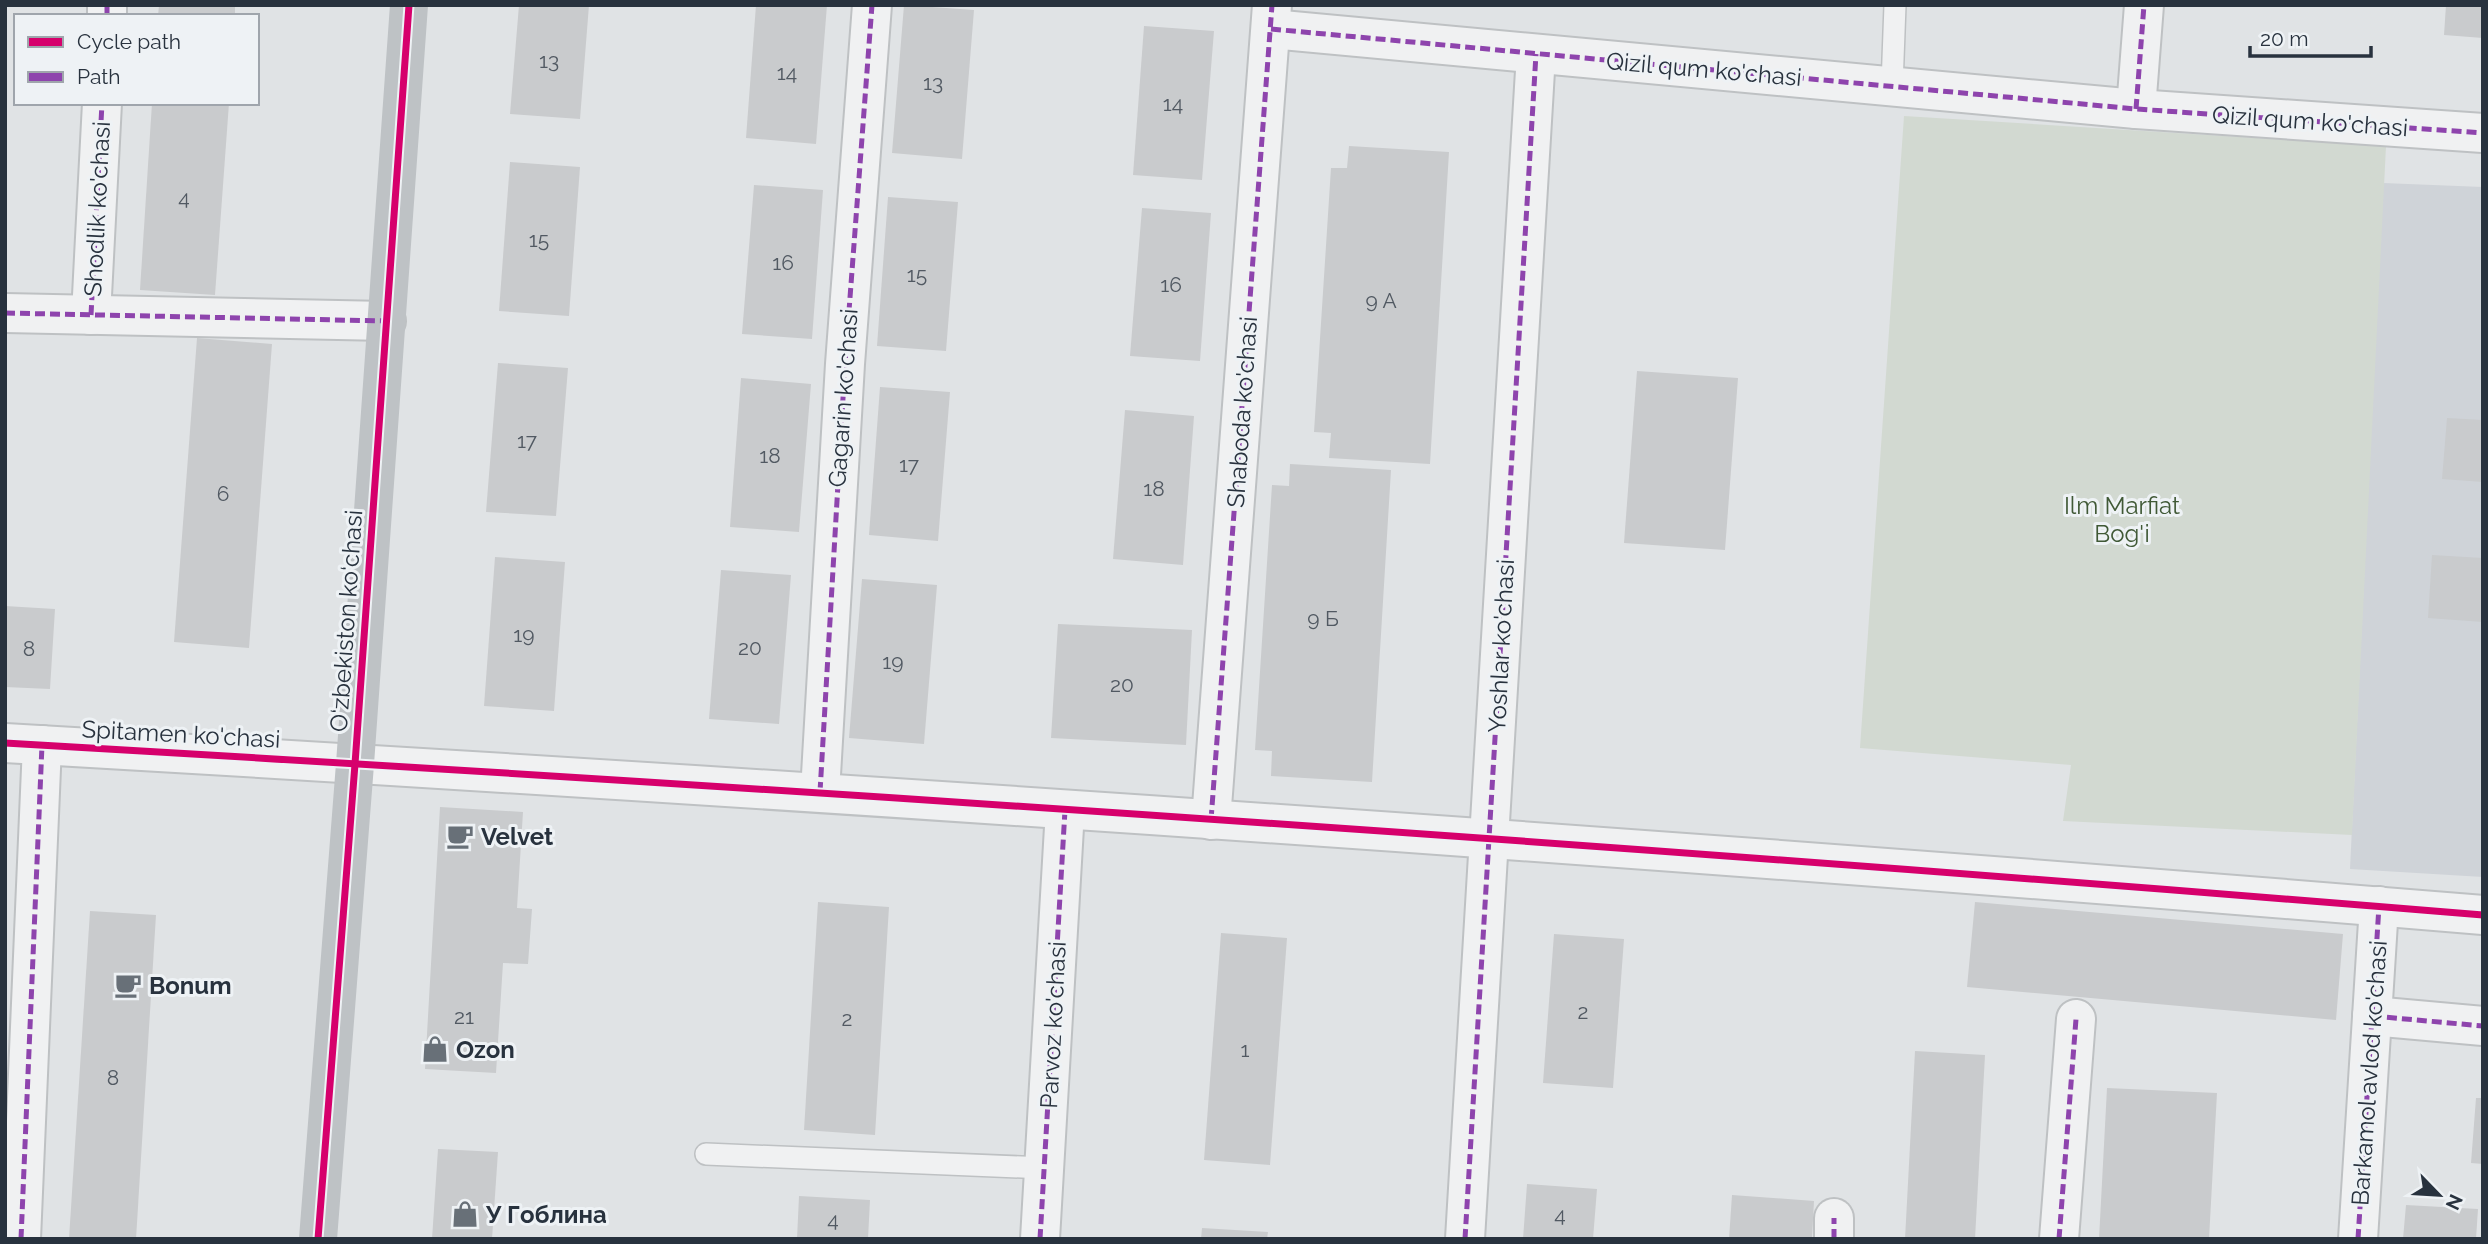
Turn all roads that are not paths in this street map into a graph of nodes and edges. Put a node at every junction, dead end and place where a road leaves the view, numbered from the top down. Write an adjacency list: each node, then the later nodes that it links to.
1 (409, 5): 13 (street, O‘zbekiston ko‘chasi)
2 (872, 5): 16 (street, Gagarin ko'chasi)
3 (1895, 5): 7 (lane)
4 (2144, 5): 9 (street)
5 (1272, 17): 6 (street, Qizil qum ko'chasi); 18 (street, Shaboda ko'chasi)
6 (1536, 54): 7 (street, Qizil qum ko'chasi); 19 (street, Yoshlar ko'chasi)
7 (1892, 86): 9 (street, Qizil qum ko'chasi)
8 (102, 105): 12 (street, Shodlik ko'chasi)
9 (2136, 109): 10 (street, Qizil qum ko'chasi)
10 (2483, 132)
11 (5, 313): 12 (street)
12 (91, 315): 13 (street)
13 (386, 321): 15 (street, O‘zbekiston ko‘chasi)
14 (23, 744): 15 (street, Spitamen ko'chasi); 27 (street, Spitamen ko'chasi)
15 (355, 764): 16 (street, Spitamen ko'chasi); 28 (street, O‘zbekiston ko‘chasi)
16 (820, 792): 17 (street, Spitamen ko'chasi)
17 (1065, 810): 18 (street, Spitamen ko'chasi); 26 (street, Parvoz ko'chasi)
18 (1211, 820): 19 (street, Spitamen ko'chasi)
19 (1489, 838): 20 (street, Spitamen ko'chasi); 30 (street, Yoshlar ko'chasi)
20 (2379, 906): 21 (street, Spitamen ko'chasi); 22 (street, Barkamol avlod ko'chasi)
21 (2483, 915)
22 (2372, 1016): 24 (street); 32 (street, Barkamol avlod ko'chasi)
23 (2076, 1019): 31 (street)
24 (2483, 1026)
25 (706, 1154): 26 (lane)
26 (1045, 1168): 29 (street, Parvoz ko'chasi)
27 (20, 1239)
28 (318, 1239)
29 (1040, 1239)
30 (1465, 1239)
31 (2059, 1239)
32 (2358, 1239)

